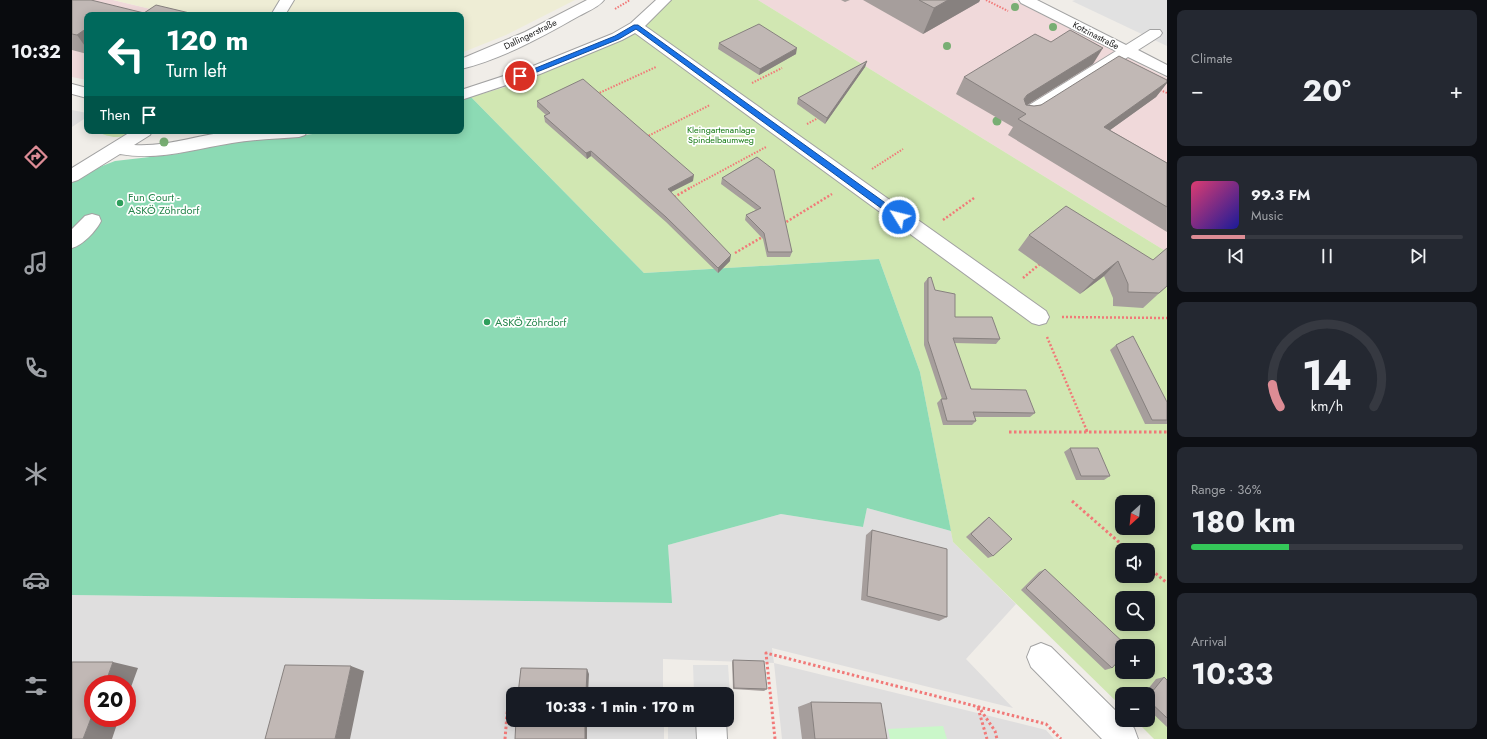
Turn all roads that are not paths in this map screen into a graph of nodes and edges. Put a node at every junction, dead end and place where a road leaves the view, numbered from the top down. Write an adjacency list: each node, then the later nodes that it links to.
1 (287, 0): 5 (street)
2 (597, 0): 9 (street, Dallingerstraße)
3 (664, 0): 6 (street)
4 (1026, 0): 8 (street, Kotzinastraße)
5 (280, 12)
6 (636, 26): 13 (street); 21 (street)
7 (1154, 33): 8 (street)
8 (1126, 51): 10 (street, Kotzinastraße); 14 (street)
9 (464, 63)
10 (1167, 71)
11 (72, 89): 12 (street)
12 (84, 92)
13 (464, 93)
14 (1024, 116)
15 (139, 134): 17 (street)
16 (260, 134): 17 (street)
17 (118, 148): 18 (street)
18 (72, 176)
19 (92, 221): 20 (street)
20 (72, 241)
21 (1038, 317)
22 (1041, 657): 25 (street)
23 (711, 727): 24 (street)
24 (712, 739)
25 (1123, 739)

